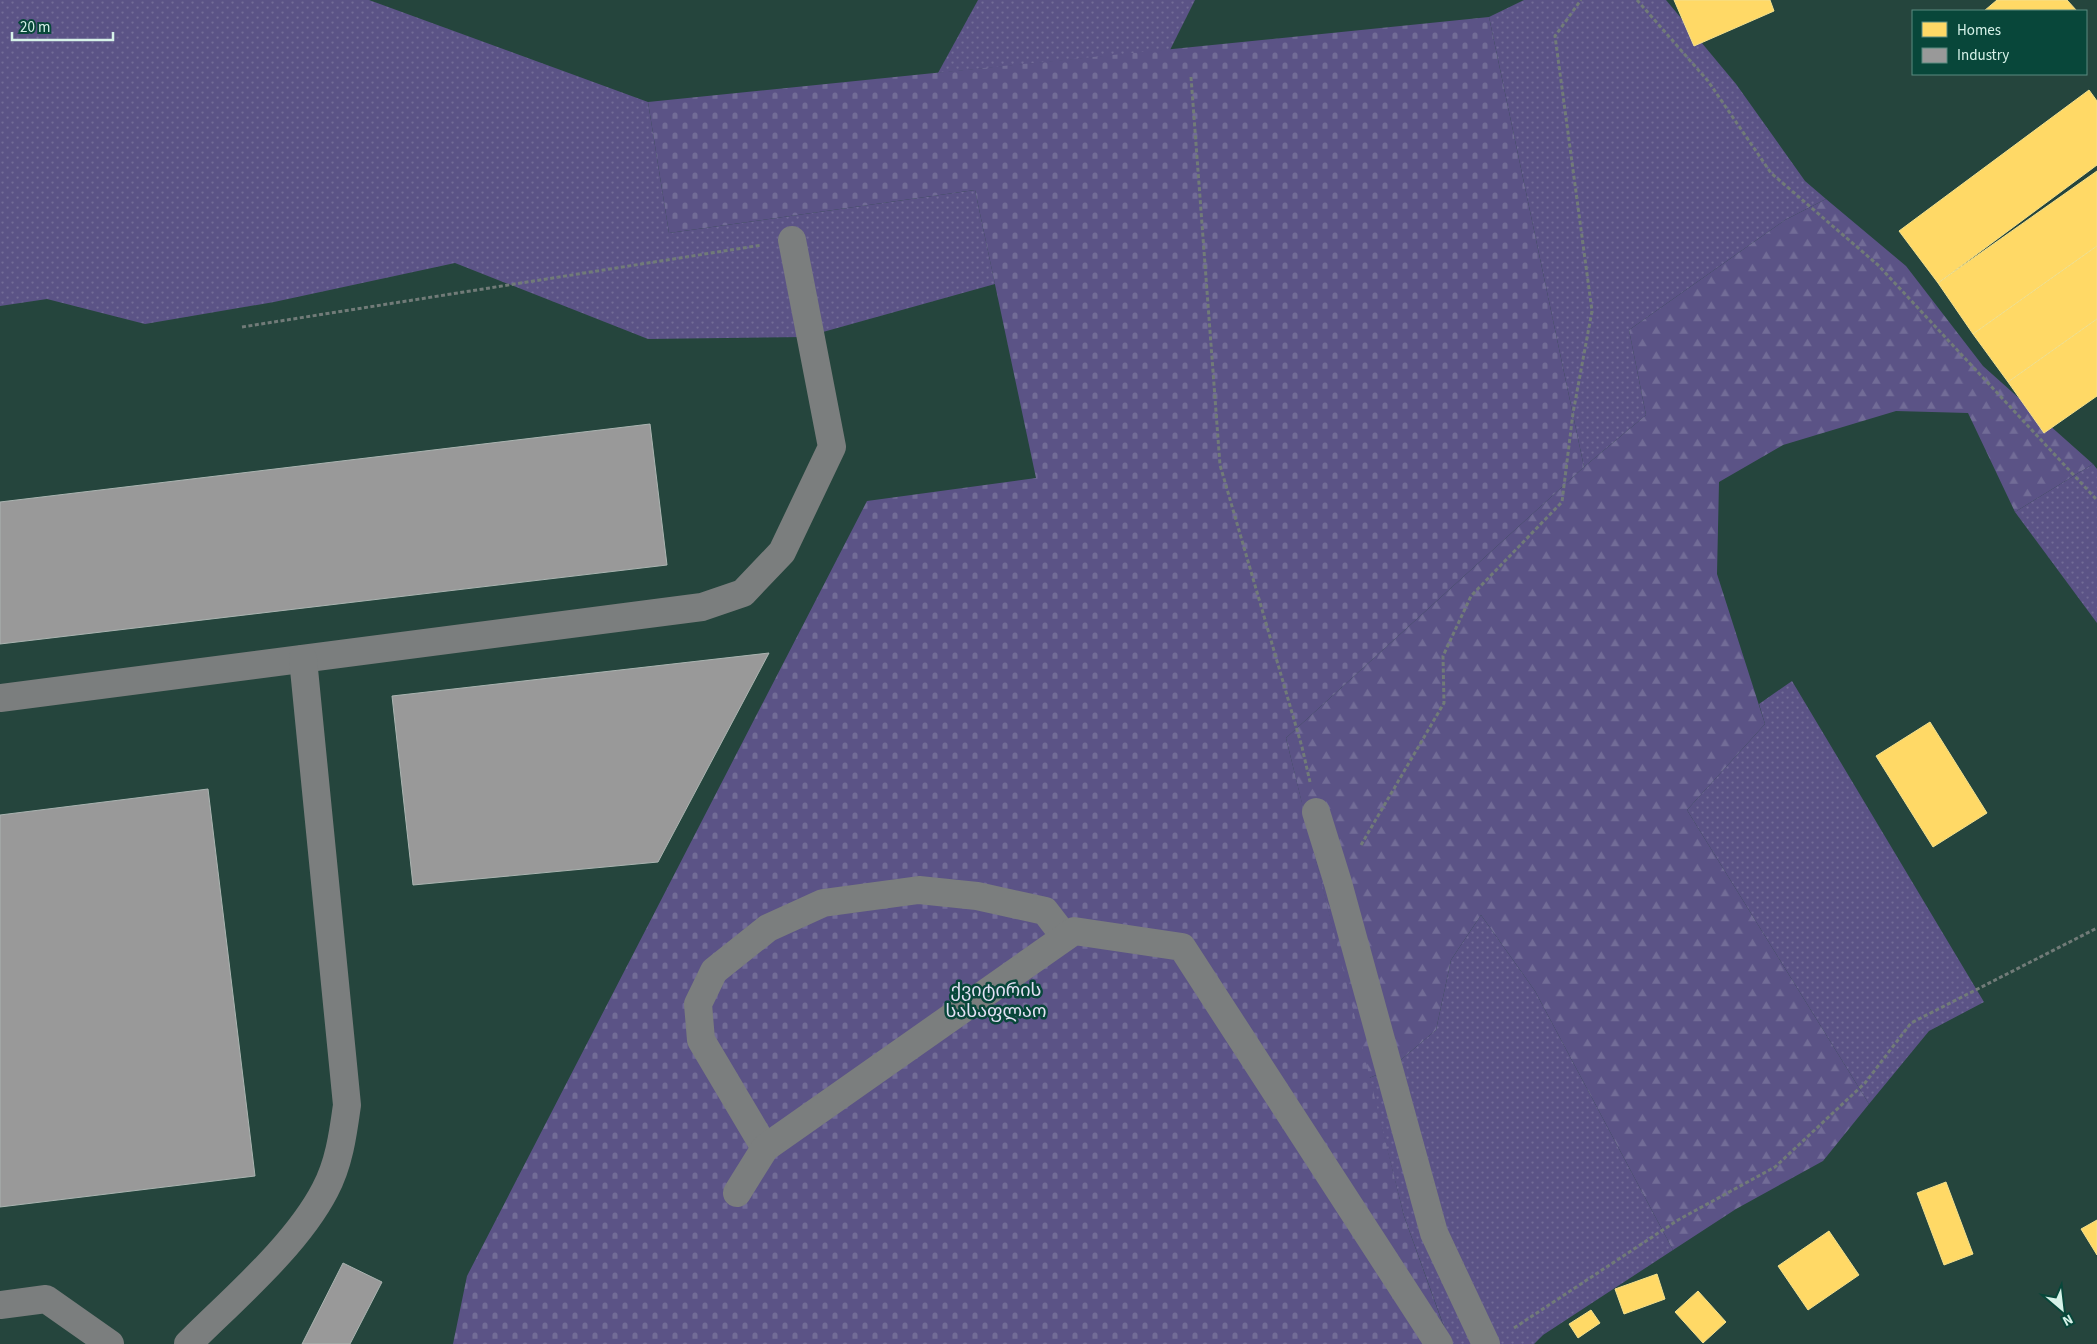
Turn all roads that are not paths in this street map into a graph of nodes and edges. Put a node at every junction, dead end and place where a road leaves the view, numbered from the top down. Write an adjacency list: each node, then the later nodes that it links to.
1 (792, 240): 2 (street)
2 (303, 659): 3 (street); 11 (street)
3 (0, 698)
4 (1316, 812): 9 (street)
5 (1065, 937): 6 (street); 6 (street); 12 (street)
6 (765, 1148): 7 (street)
7 (737, 1193)
8 (0, 1305): 10 (street)
9 (1496, 1339)
10 (110, 1344)
11 (188, 1344)
12 (1439, 1344)

